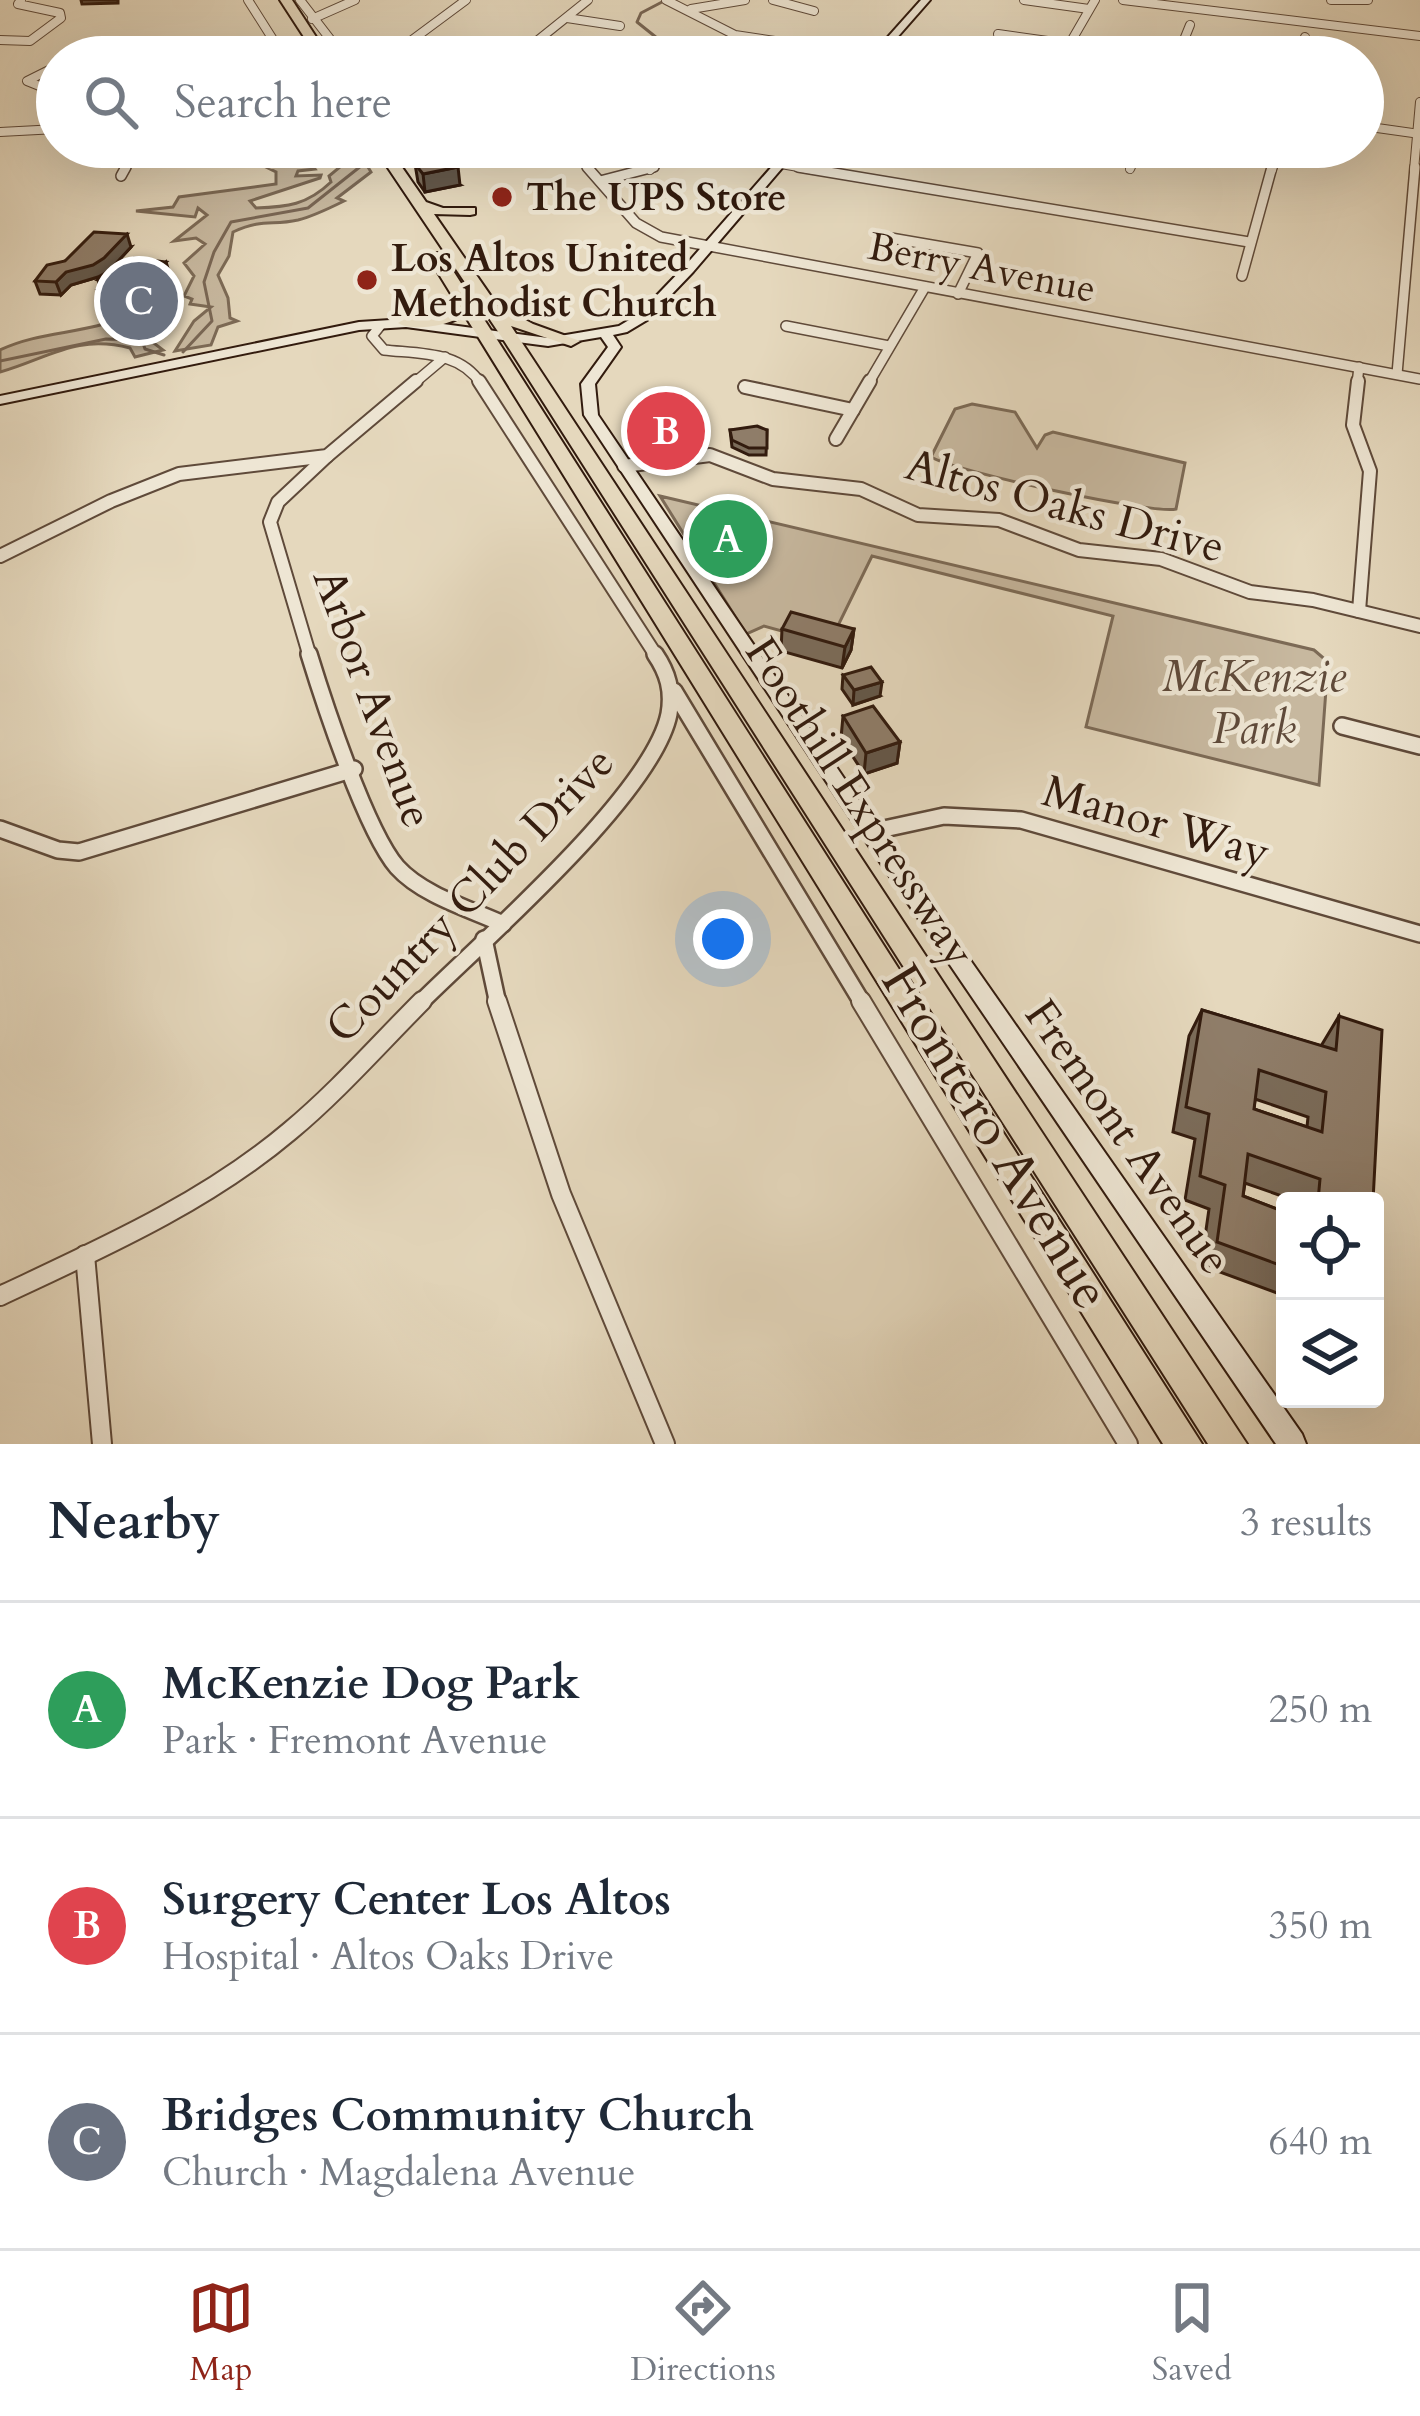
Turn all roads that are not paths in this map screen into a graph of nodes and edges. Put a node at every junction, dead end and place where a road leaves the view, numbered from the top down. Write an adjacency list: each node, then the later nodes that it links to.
1 (21, 0): 26 (street)
2 (248, 0): 27 (street)
3 (272, 0): 28 (highway)
4 (286, 0): 29 (highway)
5 (300, 0): 22 (street)
6 (355, 0): 22 (street)
7 (466, 0): 31 (street)
8 (588, 0): 21 (street)
9 (666, 0): 18 (street)
10 (745, 0): 18 (street)
11 (773, 0): 20 (street)
12 (926, 0): 34 (street)
13 (1024, 0): 19 (street)
14 (1095, 0): 19 (street)
15 (1123, 0): 38 (street)
16 (1331, 0): 17 (street)
17 (1368, 0)
18 (691, 9): 33 (street)
19 (1088, 9): 36 (street)
20 (814, 11)
21 (567, 18): 24 (street); 32 (street)
22 (312, 19): 30 (street)
23 (1190, 25): 37 (street)
24 (620, 26)
25 (998, 34): 35 (street)
26 (37, 36)
27 (271, 36)
28 (295, 36)
29 (309, 36)
30 (327, 36)
31 (417, 36)
32 (544, 36)
33 (742, 36)
34 (895, 36)
35 (1012, 36)
36 (1074, 36)
37 (1186, 36)
38 (1420, 36)
39 (36, 37): 40 (street)
40 (0, 40)
41 (1420, 102): 45 (street)
42 (1384, 129): 45 (street)
43 (36, 130): 44 (street)
44 (0, 132)
45 (1419, 134): 79 (street)
46 (125, 168): 54 (street)
47 (379, 168): 66 (highway, Foothill Expressway)
48 (395, 168): 56 (highway, Foothill Expressway)
49 (588, 168): 55 (street, Berry Avenue)
50 (652, 168): 55 (street)
51 (778, 168): 60 (street)
52 (805, 168): 59 (street)
53 (1272, 168): 59 (street)
54 (121, 176)
55 (600, 182): 60 (street, Berry Avenue)
56 (419, 205): 57 (highway, Foothill Expressway); 57 (highway)
57 (437, 231): 67 (highway, Foothill Expressway)
58 (885, 237): 65 (street)
59 (1249, 242): 63 (street)
60 (709, 247): 61 (street, Berry Avenue); 62 (street)
61 (726, 250): 62 (street); 64 (street, Berry Avenue)
62 (697, 261): 68 (street)
63 (1242, 276)
64 (925, 287): 65 (street, Berry Avenue); 75 (street)
65 (958, 293): 78 (street, Berry Avenue)
66 (465, 302): 69 (highway); 73 (highway, Foothill Expressway)
67 (489, 304): 73 (highway, Foothill Expressway); 74 (highway)
68 (643, 317): 72 (street); 76 (street)
69 (406, 322): 70 (street); 73 (street)
70 (380, 326): 73 (street); 77 (street); 82 (street)
71 (786, 326): 75 (street)
72 (606, 334): 74 (street); 76 (street)
73 (495, 337): 74 (street); 83 (highway, Foothill Expressway); 105 (highway, Foothill Expressway)
74 (571, 341): 83 (highway)
75 (890, 346): 84 (street)
76 (610, 356): 87 (street, Fremont Avenue)
77 (445, 357): 86 (street); 91 (street)
78 (1359, 367): 79 (street, Berry Avenue); 89 (street)
79 (1397, 374): 80 (street, Berry Avenue)
80 (1420, 379)
81 (745, 387): 84 (street)
82 (0, 400)
83 (557, 410): 106 (highway, Foothill Expressway)
84 (853, 410): 85 (street)
85 (836, 439)
86 (327, 456): 88 (street); 94 (street, Arbor Avenue)
87 (624, 466): 89 (street, Altos Oaks Drive); 96 (street, Fremont Avenue)
88 (0, 556)
89 (1359, 611): 90 (street, Altos Oaks Drive)
90 (1420, 626)
91 (674, 691): 97 (street, Country Club Drive); 104 (street, Frontero Avenue)
92 (1342, 726): 93 (street)
93 (1420, 746)
94 (354, 769): 95 (street); 97 (street, Arbor Avenue)
95 (0, 829)
96 (870, 832): 98 (street, Manor Way); 107 (street, Fremont Avenue)
97 (503, 924): 99 (street, Country Club Drive)
98 (1420, 934)
99 (484, 939): 100 (street, Country Club Drive); 103 (street)
100 (86, 1256): 101 (street, Country Club Drive); 102 (street)
101 (0, 1295)
102 (101, 1444)
103 (665, 1444)
104 (1128, 1444)
105 (1184, 1444)
106 (1228, 1444)
107 (1292, 1444)

